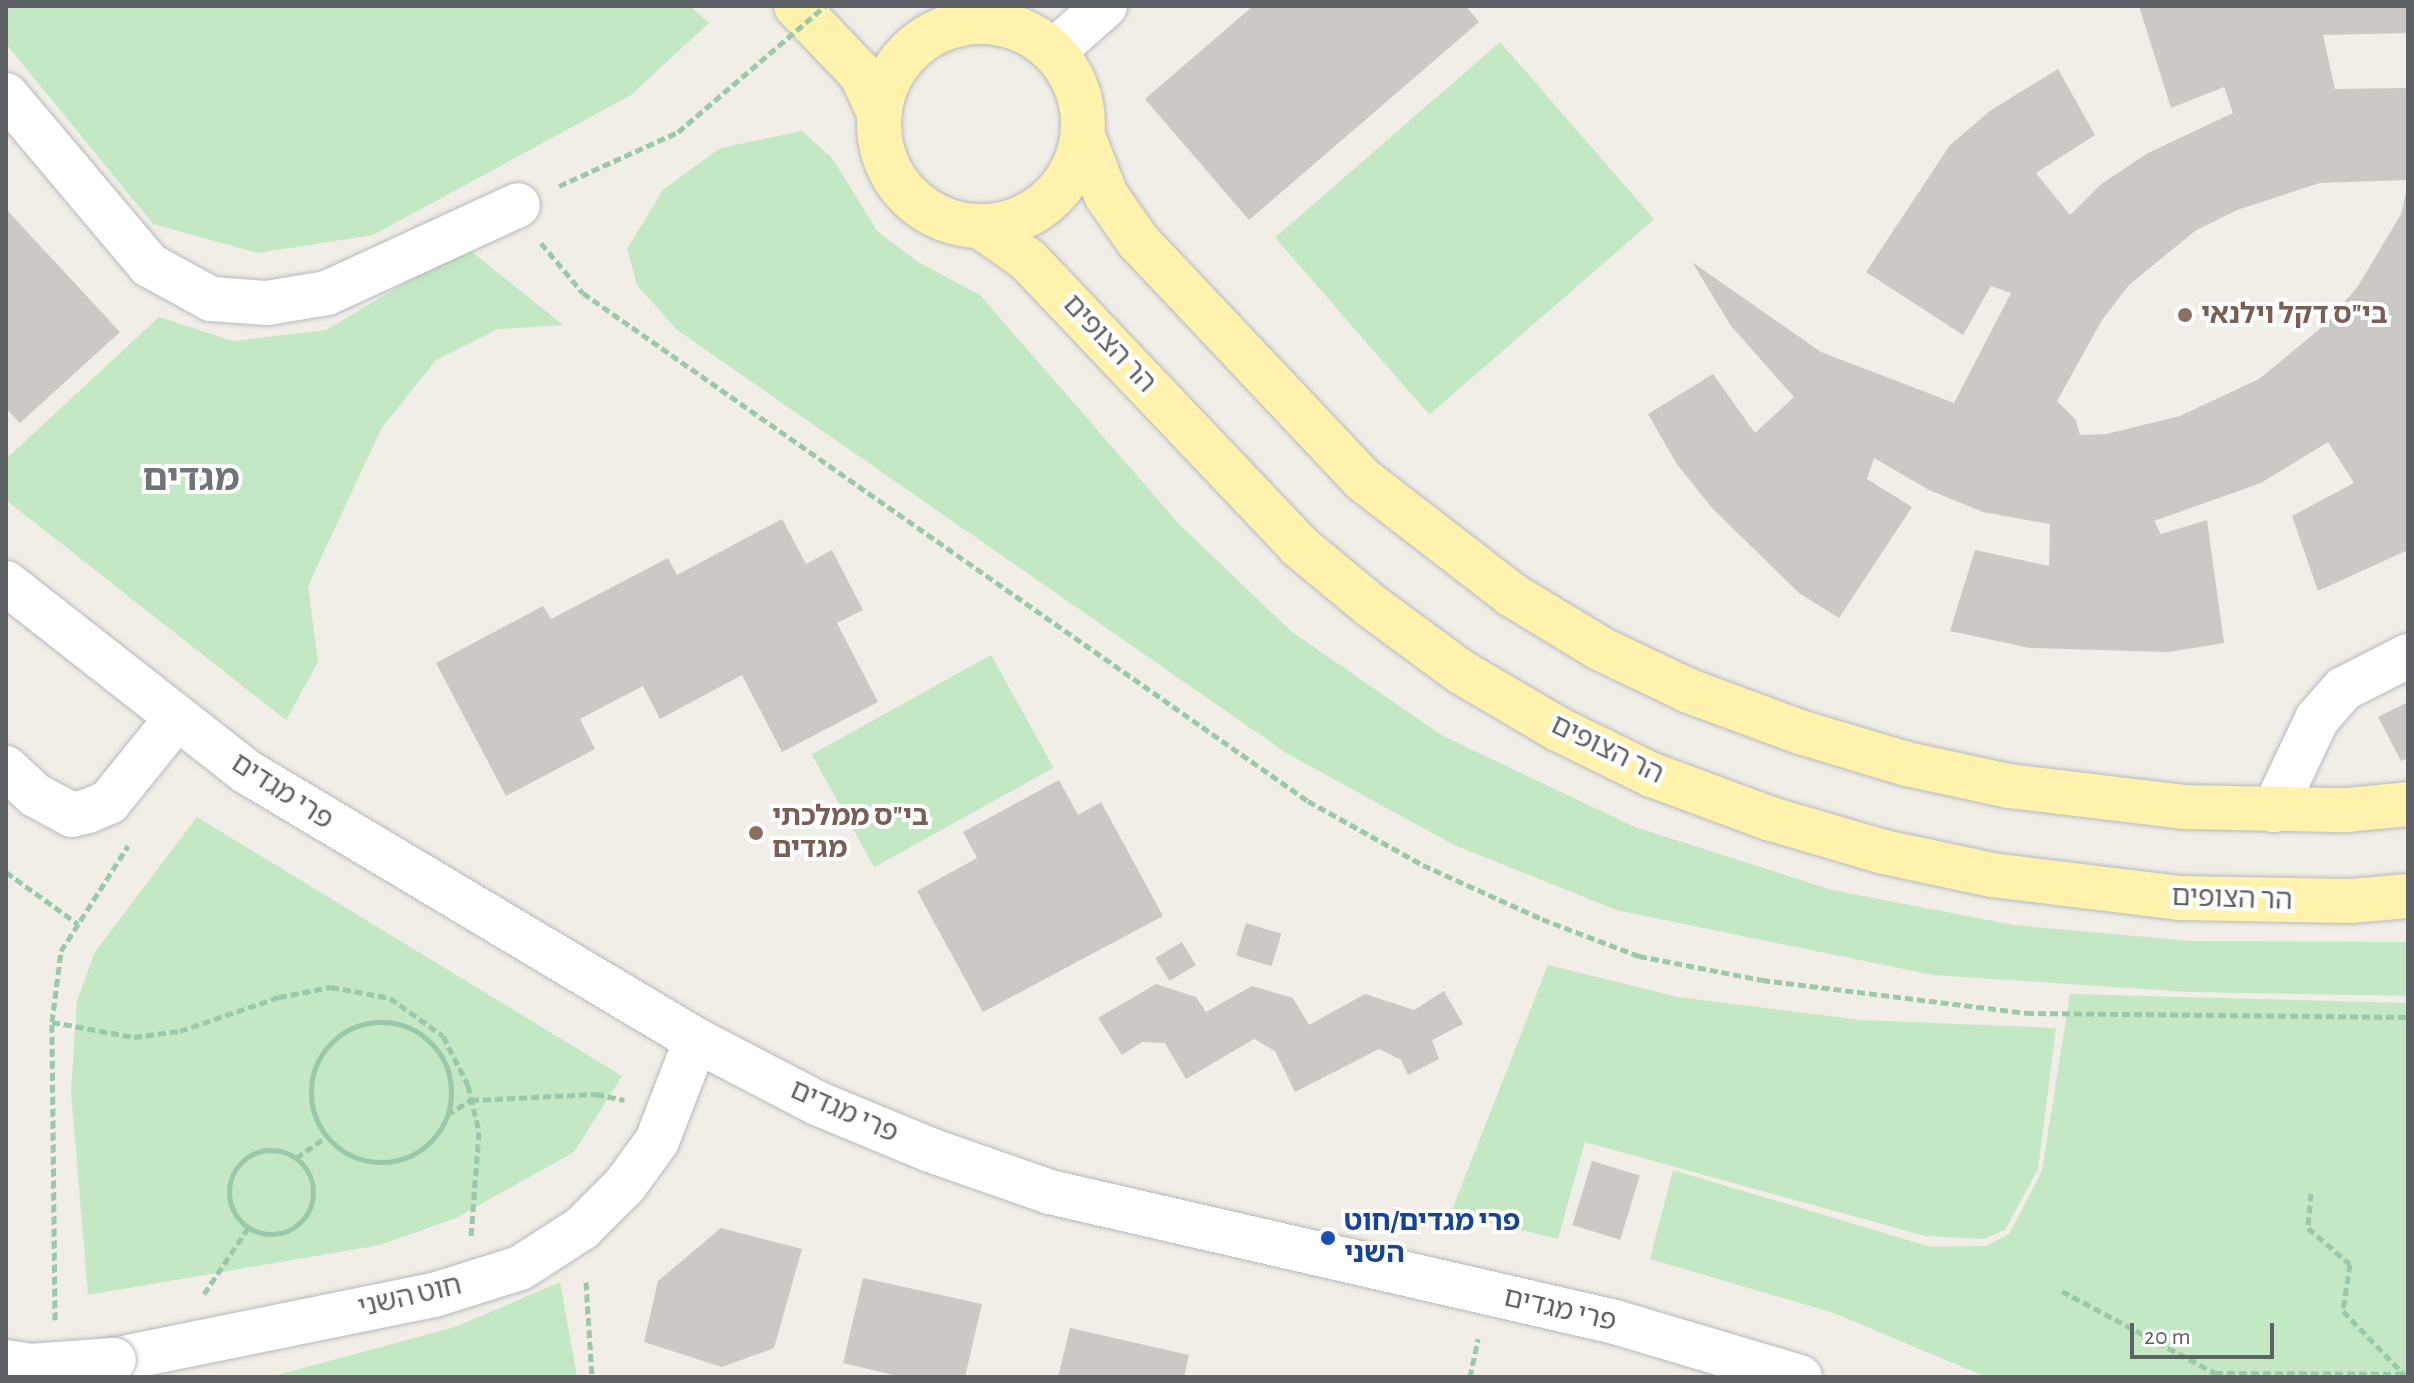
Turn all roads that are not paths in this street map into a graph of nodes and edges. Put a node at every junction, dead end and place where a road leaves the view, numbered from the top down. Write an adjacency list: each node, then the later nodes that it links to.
1 (796, 6): 6 (main road)
2 (1105, 6): 4 (street)
3 (939, 16): 4 (main road); 6 (main road)
4 (1054, 51): 7 (main road)
5 (6, 95): 8 (street)
6 (879, 113): 9 (main road)
7 (1083, 136): 9 (main road); 15 (main road)
8 (518, 205)
9 (980, 226): 16 (main road, הר הצופים)
10 (6, 583): 12 (street, פרי מגדים)
11 (2408, 656): 15 (street)
12 (176, 719): 13 (street); 17 (street, פרי מגדים)
13 (6, 768)
14 (2408, 804): 15 (main road)
15 (2274, 810)
16 (2408, 896)
17 (696, 1040): 18 (street, חוט השני, bridge); 19 (street, פרי מגדים)
18 (6, 1362)
19 (1800, 1377)

